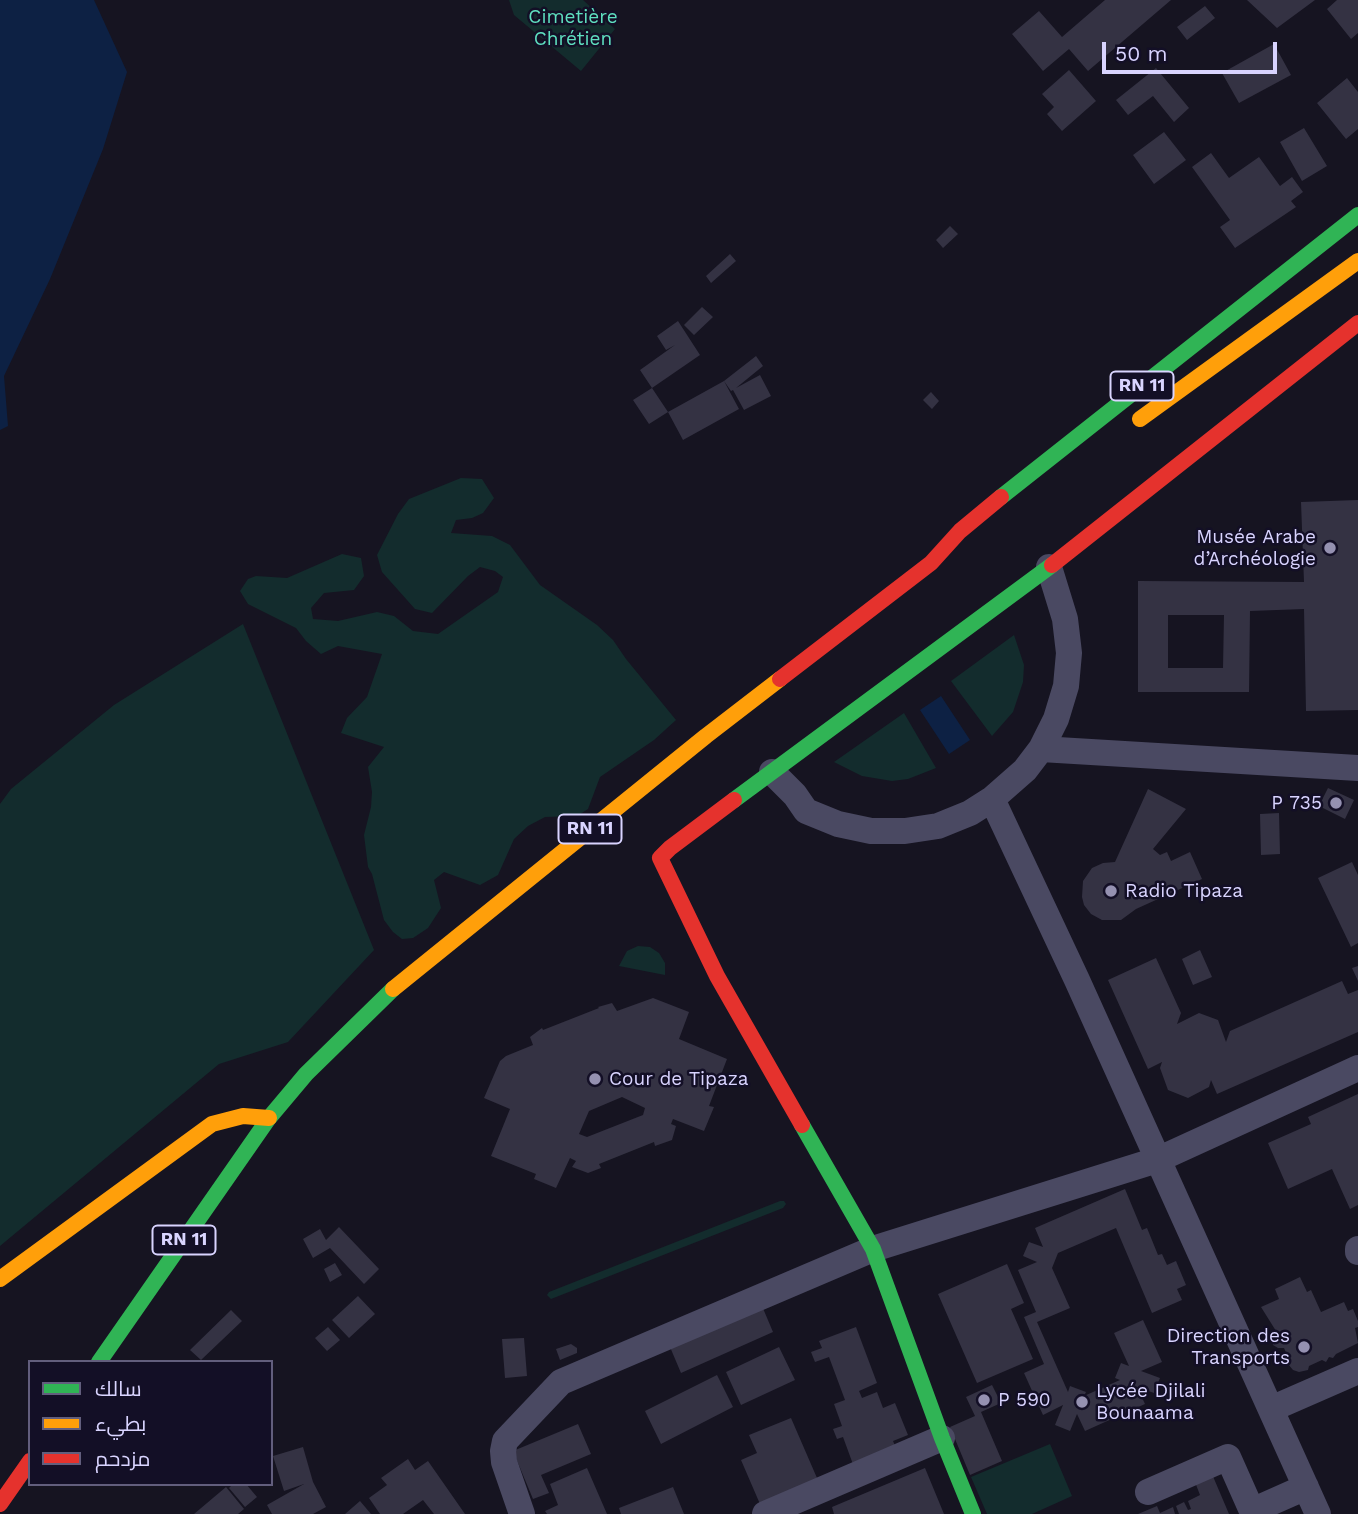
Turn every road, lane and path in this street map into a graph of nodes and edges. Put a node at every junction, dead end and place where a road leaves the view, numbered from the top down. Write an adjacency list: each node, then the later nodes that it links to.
1 (1358, 215): 6 (main road, RN 11)
2 (1358, 261): 4 (main road, RN 11)
3 (1358, 323): 7 (main road)
4 (1124, 431)
5 (979, 536): 6 (main road, RN 11)
6 (931, 563): 13 (main road, RN 11)
7 (1049, 567): 8 (street); 10 (main road)
8 (1041, 749): 9 (street); 11 (street)
9 (1358, 768)
10 (772, 772): 11 (street); 15 (main road)
11 (992, 800): 14 (street)
12 (1358, 1068): 14 (street)
13 (269, 1118): 16 (main road); 17 (main road, RN 11)
14 (1157, 1160): 15 (street); 19 (street)
15 (873, 1249): 20 (main road); 25 (street)
16 (0, 1279)
17 (100, 1360)
18 (1358, 1371): 19 (street)
19 (1271, 1409): 22 (street)
20 (942, 1438): 26 (street); 27 (main road)
21 (28, 1464): 24 (main road)
22 (1306, 1487): 23 (street); 28 (street)
23 (1149, 1492)
24 (0, 1504)
25 (523, 1514)
26 (765, 1514)
27 (972, 1514)
28 (1318, 1514)

